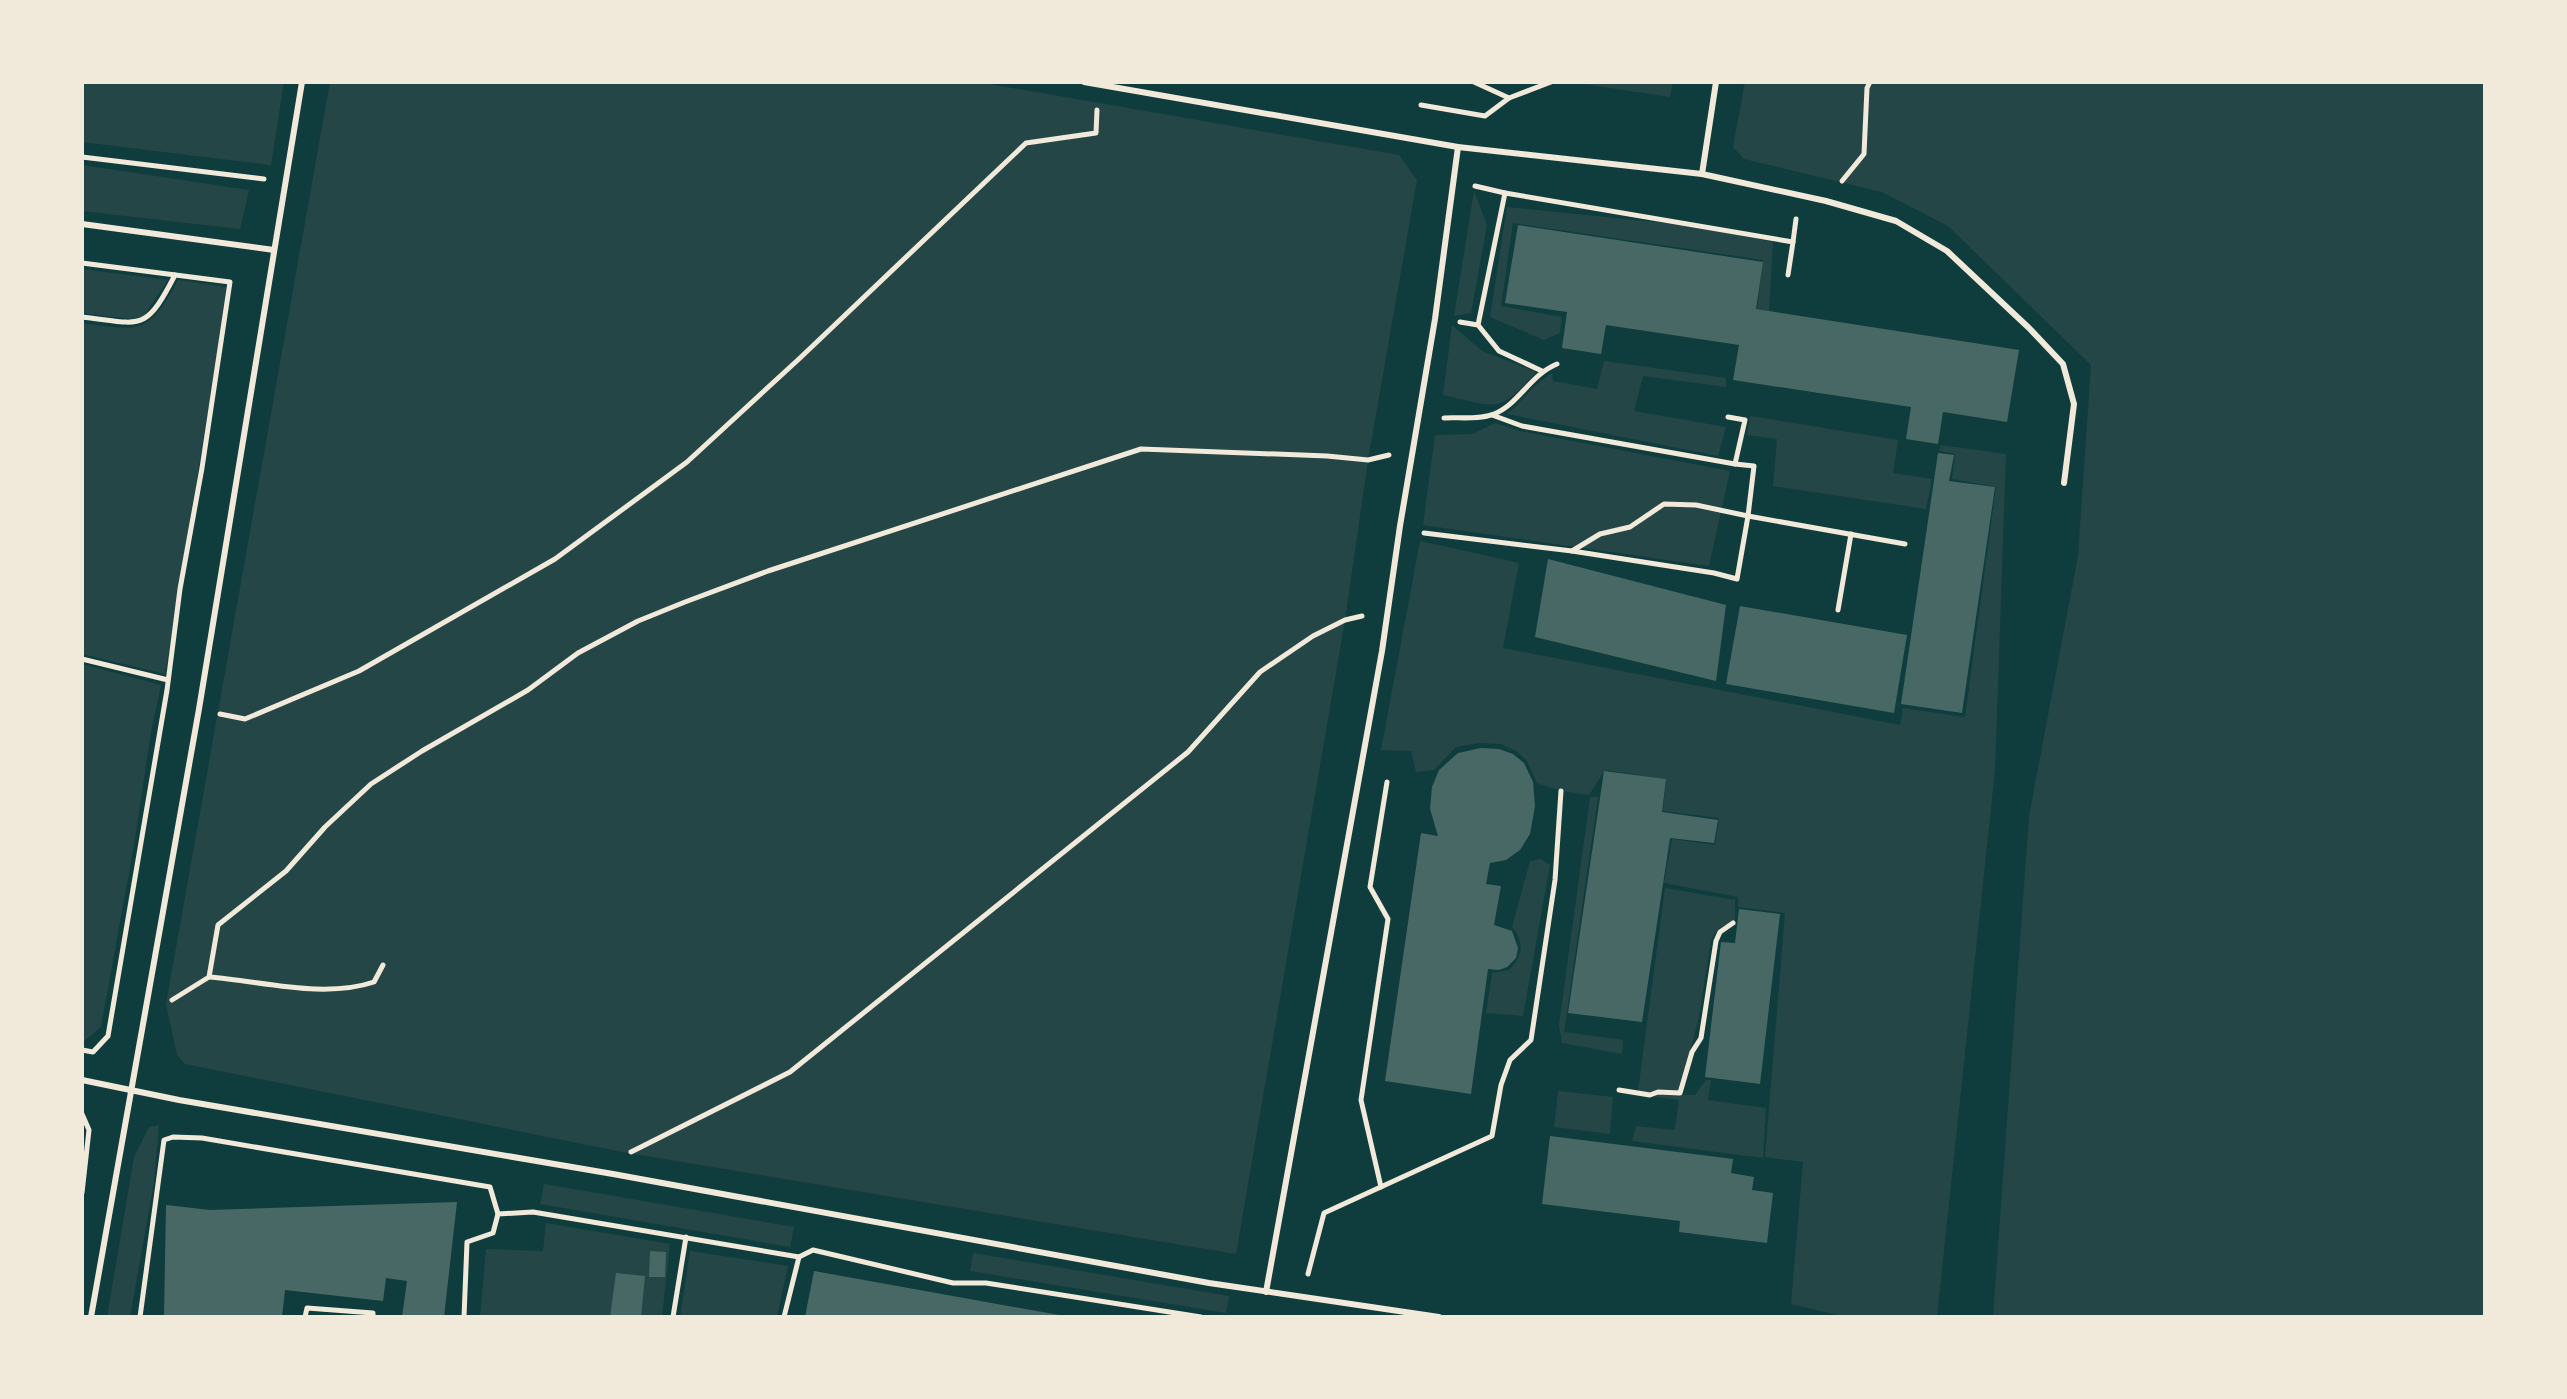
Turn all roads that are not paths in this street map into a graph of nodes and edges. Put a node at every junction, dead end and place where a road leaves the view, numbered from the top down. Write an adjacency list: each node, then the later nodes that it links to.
1 (302, 82): 7 (lane)
2 (1084, 82): 4 (lane)
3 (1716, 82): 5 (lane)
4 (1458, 147): 5 (lane); 11 (lane)
5 (1702, 174): 8 (lane)
6 (82, 224): 7 (lane)
7 (274, 250): 10 (lane)
8 (2064, 483)
9 (82, 1080): 10 (lane)
10 (131, 1089): 11 (lane); 12 (lane)
11 (1266, 1292): 13 (lane)
12 (91, 1317)
13 (1439, 1317)

